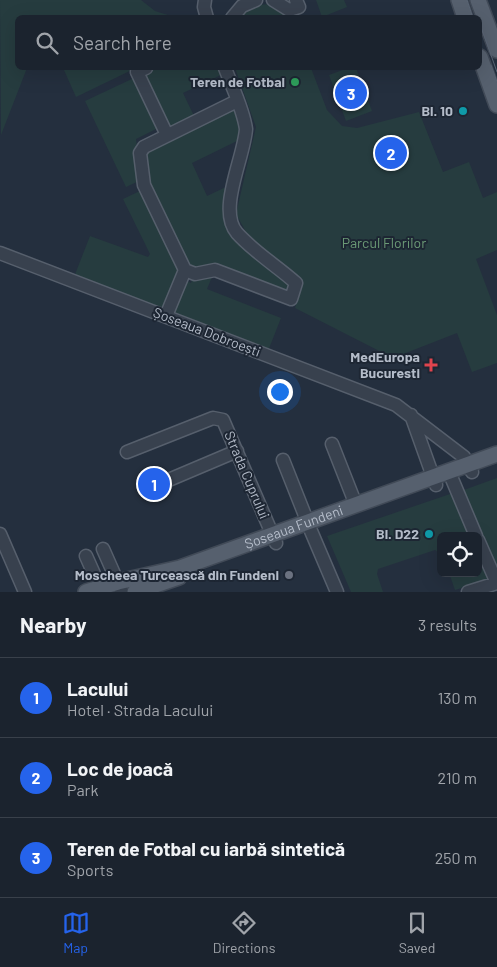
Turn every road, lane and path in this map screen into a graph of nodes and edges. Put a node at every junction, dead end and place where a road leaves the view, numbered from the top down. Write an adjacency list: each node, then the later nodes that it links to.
1 (256, 0): 8 (street)
2 (273, 0): 3 (street)
3 (296, 0)
4 (458, 0): 9 (main road)
5 (478, 0): 10 (main road)
6 (204, 1): 7 (street)
7 (206, 15)
8 (234, 15)
9 (464, 15)
10 (497, 50)
11 (482, 63): 15 (main road)
12 (142, 70): 16 (street)
13 (226, 70): 14 (street)
14 (237, 101): 16 (street); 18 (street)
15 (497, 105)
16 (167, 135): 18 (street)
17 (0, 253): 19 (street, Șoseaua Dobroești)
18 (185, 270): 19 (street)
19 (166, 316): 20 (street, Șoseaua Dobroești)
20 (411, 415): 27 (street, Șoseaua Dobroești); 29 (street)
21 (332, 444): 31 (street)
22 (237, 451): 23 (street, Strada Cuprului); 30 (street); 35 (street, Strada Cuprului)
23 (127, 452)
24 (497, 454): 27 (main road, Șoseaua Fundeni)
25 (283, 460): 32 (street)
26 (497, 463): 27 (main road, Șoseaua Fundeni)
27 (470, 468): 28 (main road, Șoseaua Fundeni); 29 (main road, Șoseaua Fundeni)
28 (452, 479): 29 (main road, Șoseaua Fundeni); 33 (street)
29 (435, 481): 31 (main road, Șoseaua Fundeni); 32 (main road, Șoseaua Fundeni)
30 (145, 490)
31 (356, 506): 32 (main road, Șoseaua Fundeni)
32 (310, 527): 35 (main road, Șoseaua Fundeni); 44 (street)
33 (474, 532)
34 (0, 534): 42 (street)
35 (274, 539): 40 (main road, Șoseaua Fundeni); 43 (main road, Șoseaua Fundeni)
36 (103, 549): 40 (street)
37 (482, 549): 39 (street)
38 (86, 556): 41 (street)
39 (497, 583): 45 (street)
40 (120, 587): 41 (main road, Șoseaua Fundeni)
41 (96, 590)
42 (25, 592)
43 (135, 592)
44 (337, 592)
45 (468, 592)

